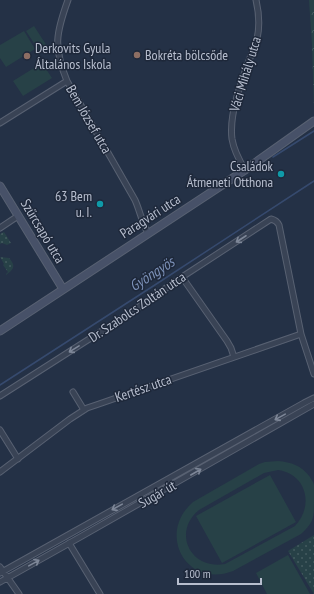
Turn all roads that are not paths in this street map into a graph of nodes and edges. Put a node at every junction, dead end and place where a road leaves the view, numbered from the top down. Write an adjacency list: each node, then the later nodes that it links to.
1 (68, 0): 3 (street, Bem József utca)
2 (256, 0): 6 (street, Váci Mihály utca)
3 (67, 81): 5 (street); 10 (street, Bem József utca)
4 (314, 121): 6 (street, Paragvári utca)
5 (0, 124)
6 (245, 170): 10 (street, Paragvári utca)
7 (0, 186): 8 (street, Szűrcsapó utca)
8 (18, 216): 9 (street); 12 (street, Szűrcsapó utca)
9 (0, 228)
10 (148, 233): 12 (street, Paragvári utca)
11 (182, 277): 14 (street, Dr. Szabolcs Zoltán utca, one-way to 11); 15 (street); 18 (street, Dr. Szabolcs Zoltán utca, one-way to 18)
12 (63, 290): 13 (street, Paragvári utca)
13 (0, 332)
14 (301, 334): 15 (street, Kertész utca); 16 (street)
15 (234, 357): 21 (street, Kertész utca)
16 (314, 374)
17 (73, 392): 21 (street)
18 (0, 396)
19 (314, 398): 26 (street, Sugár út, one-way to 26)
20 (314, 404): 25 (street, Sugár út, one-way to 20)
21 (84, 410): 23 (street, Kertész utca)
22 (0, 430): 23 (street)
23 (18, 459): 24 (street, Kertész utca)
24 (0, 472)
25 (69, 543): 27 (street, Sugár út, one-way to 25); 30 (street)
26 (1, 570): 27 (street)
27 (7, 577): 28 (street, Sugár út); 29 (street)
28 (0, 582)
29 (19, 594)
30 (100, 594)

